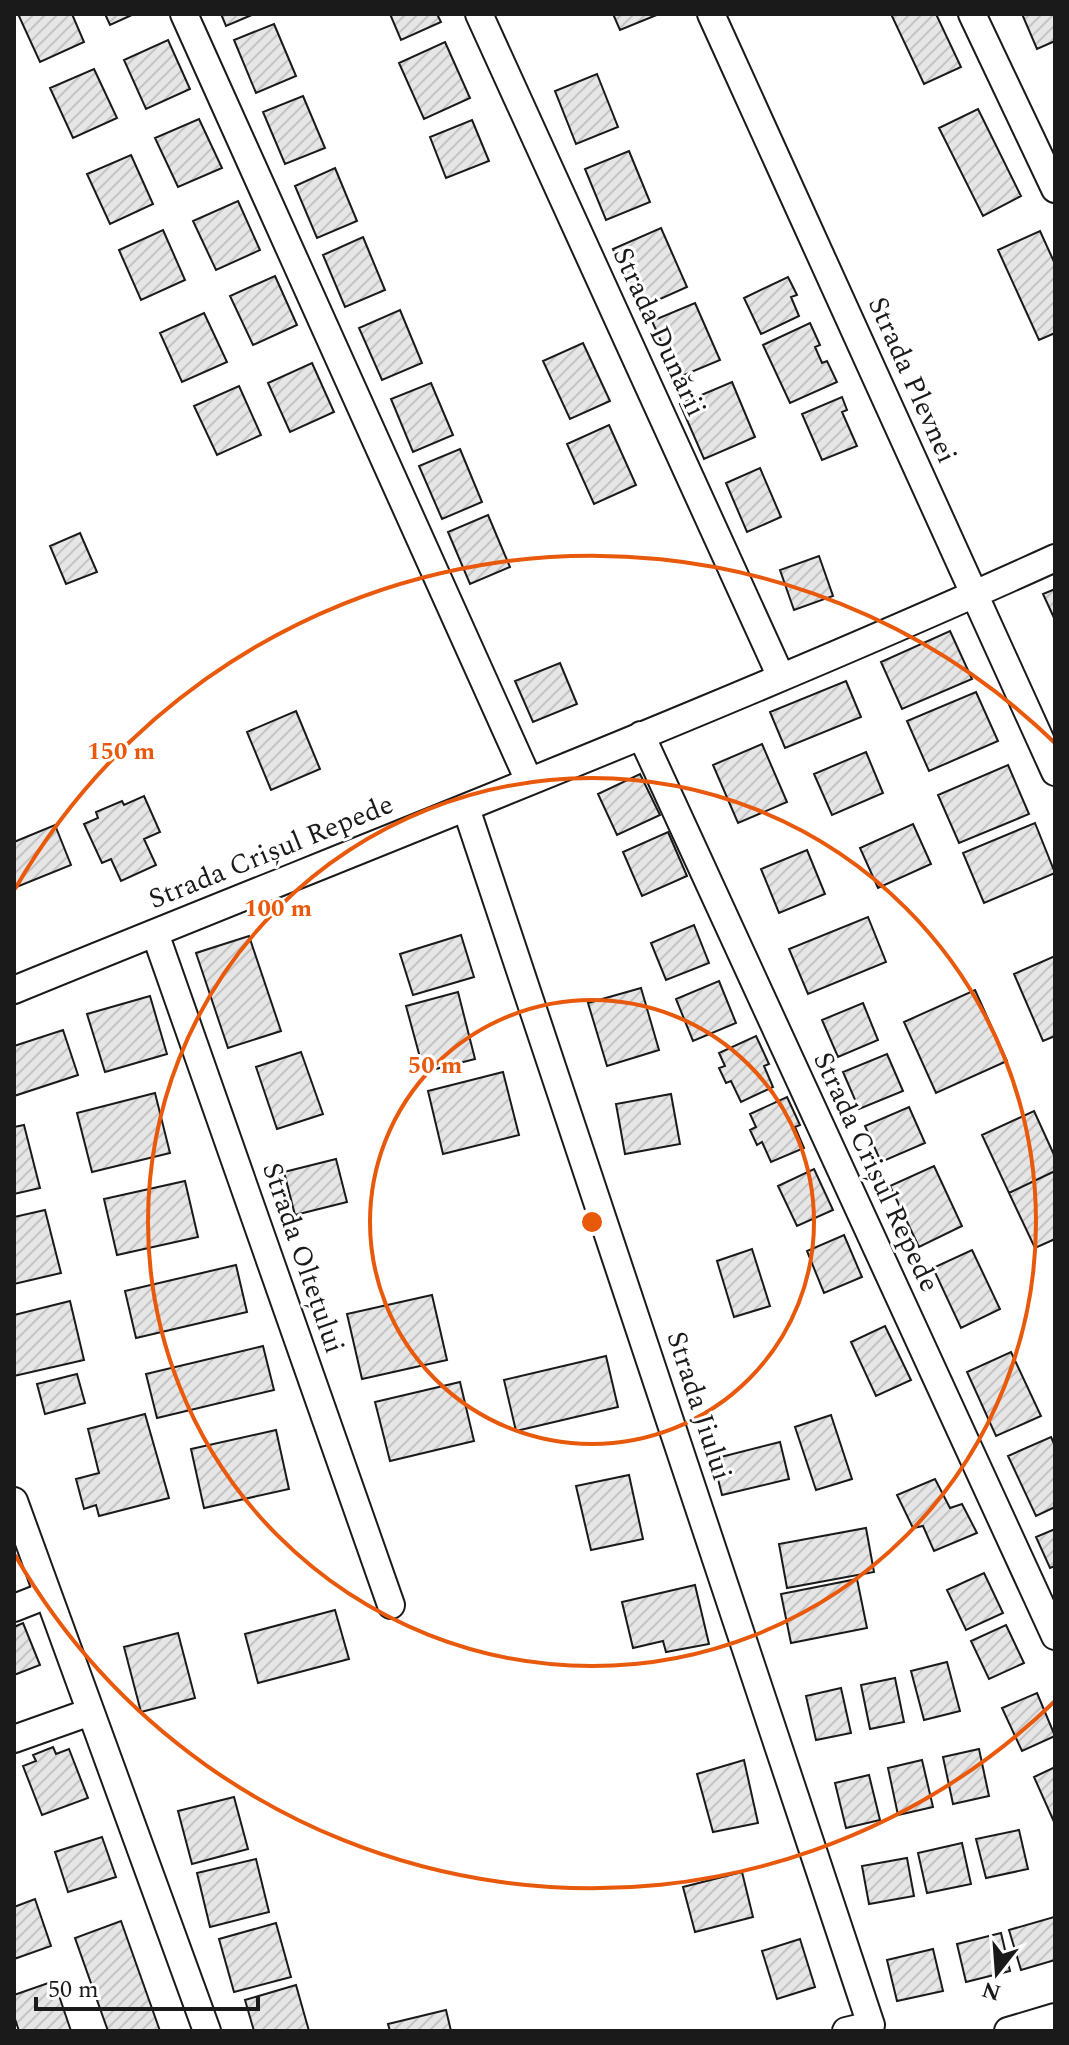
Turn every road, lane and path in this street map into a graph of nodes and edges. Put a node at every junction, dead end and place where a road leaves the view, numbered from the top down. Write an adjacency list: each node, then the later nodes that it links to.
1 (184, 14): 11 (street)
2 (479, 14): 8 (street, Strada Dunării)
3 (711, 14): 7 (street, Strada Plevnei)
4 (972, 14): 5 (street)
5 (1055, 189)
6 (1055, 558): 7 (street, Strada Crișul Repede)
7 (974, 594): 8 (street, Strada Crișul Repede); 10 (street, Strada Plevnei)
8 (781, 677): 9 (street, Strada Crișul Repede)
9 (641, 735): 11 (street, Strada Crișul Repede); 19 (street, Strada Crișul Repede)
10 (1055, 772)
11 (529, 781): 12 (street, Strada Crișul Repede)
12 (466, 808): 13 (street, Strada Crișul Repede); 23 (street, Strada Jiului)
13 (155, 933): 14 (street, Strada Crișul Repede); 17 (street, Strada Oltețului)
14 (15, 987)
15 (14, 1501): 16 (street)
16 (47, 1595): 18 (street); 20 (street)
17 (391, 1605)
18 (14, 1608)
19 (1055, 1636)
20 (90, 1712): 21 (street); 24 (street)
21 (14, 1739)
22 (1055, 2017): 25 (street)
23 (866, 2029)
24 (207, 2031)
25 (1008, 2031)

